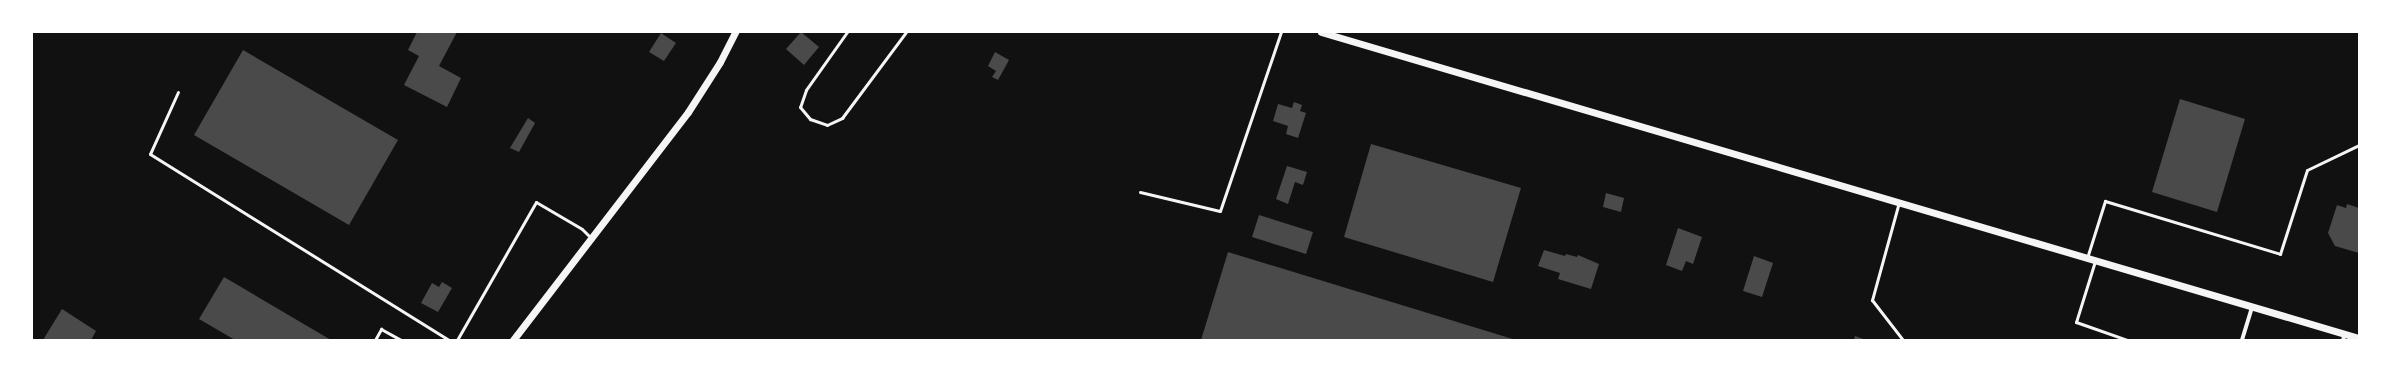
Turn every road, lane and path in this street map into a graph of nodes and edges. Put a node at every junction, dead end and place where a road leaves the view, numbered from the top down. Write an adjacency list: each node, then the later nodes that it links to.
1 (735, 32): 10 (street)
2 (847, 32): 3 (lane)
3 (906, 32)
4 (1281, 32): 8 (lane)
5 (1321, 32): 9 (street)
6 (178, 92): 18 (lane)
7 (2359, 145): 11 (lane)
8 (1140, 192)
9 (1899, 202): 11 (street); 21 (lane)
10 (592, 238): 19 (lane); 20 (street)
11 (2087, 258): 12 (street)
12 (2096, 260): 13 (street); 22 (lane)
13 (2252, 307): 14 (street); 23 (street)
14 (2344, 337): 15 (street)
15 (2359, 338)
16 (375, 340): 17 (lane)
17 (401, 340)
18 (449, 340)
19 (457, 340)
20 (513, 340)
21 (1903, 340)
22 (2126, 340)
23 (2242, 340)

